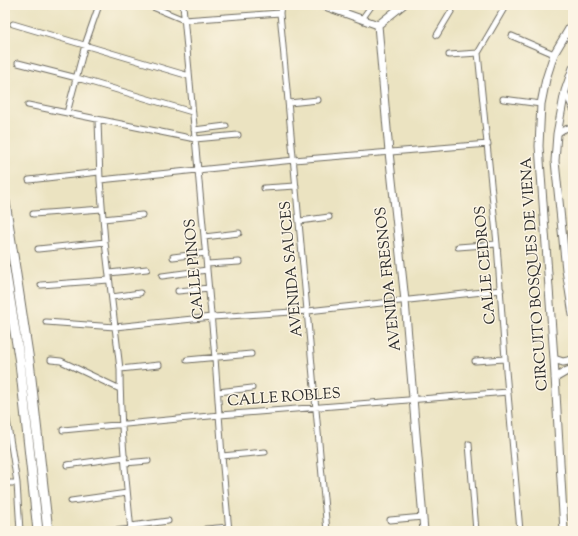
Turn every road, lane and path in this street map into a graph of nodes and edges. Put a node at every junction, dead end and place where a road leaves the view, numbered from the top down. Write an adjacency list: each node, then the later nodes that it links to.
1 (99, 5): 18 (street)
2 (148, 5): 12 (street)
3 (183, 5): 12 (street, CALLE PINOS)
4 (281, 5): 10 (street, AVENIDA SAUCES)
5 (322, 5): 11 (main road)
6 (372, 5): 11 (street)
7 (403, 5): 15 (main road)
8 (455, 5): 16 (street)
9 (506, 5): 19 (street)
10 (280, 13): 12 (street); 29 (street, AVENIDA SAUCES)
11 (362, 19): 15 (main road)
12 (184, 20): 24 (street, CALLE PINOS)
13 (573, 22): 20 (main road, CIRCUITO BOSQUES DE VIENA)
14 (13, 24): 18 (street)
15 (378, 25): 43 (main road, AVENIDA FRESNOS)
16 (437, 35)
17 (512, 36): 20 (street)
18 (85, 45): 24 (street); 25 (street)
19 (478, 53): 21 (street); 42 (street, CALLE CEDROS)
20 (554, 54): 30 (main road, CIRCUITO BOSQUES DE VIENA)
21 (449, 55)
22 (18, 63): 25 (street)
23 (573, 68): 26 (main road, CIRCUITO BOSQUES DE VIENA)
24 (189, 76): 33 (street, CALLE PINOS)
25 (76, 78): 33 (street); 34 (street)
26 (565, 91): 32 (street); 39 (main road, CIRCUITO BOSQUES DE VIENA)
27 (503, 99): 30 (street)
28 (318, 100): 29 (street)
29 (289, 103): 44 (street, AVENIDA SAUCES)
30 (541, 104): 89 (main road, CIRCUITO BOSQUES DE VIENA)
31 (28, 105): 34 (street)
32 (573, 109)
33 (192, 112): 38 (street, CALLE PINOS)
34 (67, 113): 35 (street)
35 (98, 120): 41 (street); 46 (street)
36 (226, 126): 38 (street)
37 (573, 126): 39 (street)
38 (194, 130): 41 (street, CALLE PINOS)
39 (557, 134): 70 (main road, CIRCUITO BOSQUES DE VIENA)
40 (238, 135): 41 (street)
41 (195, 139): 45 (street, CALLE PINOS)
42 (488, 144): 43 (street); 61 (street, CALLE CEDROS)
43 (389, 152): 44 (street); 80 (main road, AVENIDA FRESNOS)
44 (294, 160): 45 (street); 49 (street, AVENIDA SAUCES)
45 (199, 170): 48 (street); 59 (street, CALLE PINOS)
46 (99, 172): 47 (street); 48 (street)
47 (29, 180)
48 (100, 180): 52 (street)
49 (296, 186): 50 (street); 57 (street, AVENIDA SAUCES)
50 (264, 188)
51 (5, 202): 130 (highway)
52 (102, 209): 53 (street); 56 (street)
53 (33, 214)
54 (142, 215): 56 (street)
55 (329, 217): 57 (street)
56 (103, 219): 60 (street)
57 (300, 221): 81 (street, AVENIDA SAUCES)
58 (239, 233): 59 (street)
59 (204, 237): 64 (street, CALLE PINOS)
60 (105, 242): 63 (street); 71 (street)
61 (497, 244): 62 (street); 76 (street, CALLE CEDROS)
62 (458, 247)
63 (38, 249)
64 (206, 253): 65 (street); 67 (street, CALLE PINOS)
65 (173, 257)
66 (239, 262): 67 (street)
67 (207, 267): 72 (street); 75 (street, CALLE PINOS)
68 (5, 269): 129 (highway)
69 (147, 269): 71 (street)
70 (569, 269): 82 (main road, CIRCUITO BOSQUES DE VIENA)
71 (108, 273): 73 (street)
72 (162, 276)
73 (109, 280): 74 (street); 79 (street)
74 (41, 285)
75 (209, 288): 77 (street); 83 (street, CALLE PINOS)
76 (501, 290): 80 (street); 88 (street, CALLE CEDROS)
77 (178, 291)
78 (140, 293): 79 (street)
79 (112, 297): 85 (street)
80 (405, 301): 81 (street); 102 (main road, AVENIDA FRESNOS)
81 (308, 311): 83 (street); 104 (street, AVENIDA SAUCES)
82 (573, 315)
83 (212, 317): 85 (street); 87 (street, CALLE PINOS)
84 (46, 322): 85 (street)
85 (115, 327): 95 (street)
86 (251, 354): 87 (street)
87 (215, 358): 91 (street); 100 (street, CALLE PINOS)
88 (505, 358): 93 (street); 101 (street, CALLE CEDROS)
89 (554, 359): 92 (main road); 97 (main road, CIRCUITO BOSQUES DE VIENA)
90 (51, 360): 99 (street)
91 (187, 360)
92 (573, 360)
93 (475, 361)
94 (159, 365): 95 (street)
95 (120, 369): 99 (street)
96 (573, 370): 97 (main road)
97 (555, 378): 136 (main road, CIRCUITO BOSQUES DE VIENA)
98 (252, 388): 100 (street)
99 (120, 389): 106 (street)
100 (218, 392): 105 (street, CALLE PINOS)
101 (508, 392): 102 (street, CALLE ROBLES); 135 (street, CALLE CEDROS)
102 (414, 400): 104 (street, CALLE ROBLES); 120 (main road, AVENIDA FRESNOS)
103 (5, 407): 110 (street)
104 (317, 407): 105 (street, CALLE ROBLES); 132 (street, AVENIDA SAUCES)
105 (220, 415): 106 (street, CALLE ROBLES); 112 (street, CALLE PINOS)
106 (123, 424): 107 (street, CALLE ROBLES); 113 (street)
107 (63, 430)
108 (469, 444): 134 (street)
109 (5, 447): 110 (street)
110 (12, 449): 117 (street)
111 (265, 452): 112 (street)
112 (222, 456): 126 (street, CALLE PINOS)
113 (125, 460): 114 (street); 115 (street); 118 (street)
114 (148, 460)
115 (67, 465)
116 (5, 483): 117 (street)
117 (17, 483): 128 (street)
118 (127, 493): 119 (street); 124 (street)
119 (71, 501)
120 (423, 517): 121 (street); 133 (main road, AVENIDA FRESNOS)
121 (390, 520)
122 (168, 521): 124 (street)
123 (5, 529): 127 (main road)
124 (131, 529): 131 (street)
125 (206, 529): 126 (street)
126 (229, 529)
127 (9, 531)
128 (20, 531)
129 (38, 531)
130 (48, 531)
131 (114, 531)
132 (328, 531)
133 (424, 531)
134 (476, 531)
135 (520, 531)
136 (564, 531)

